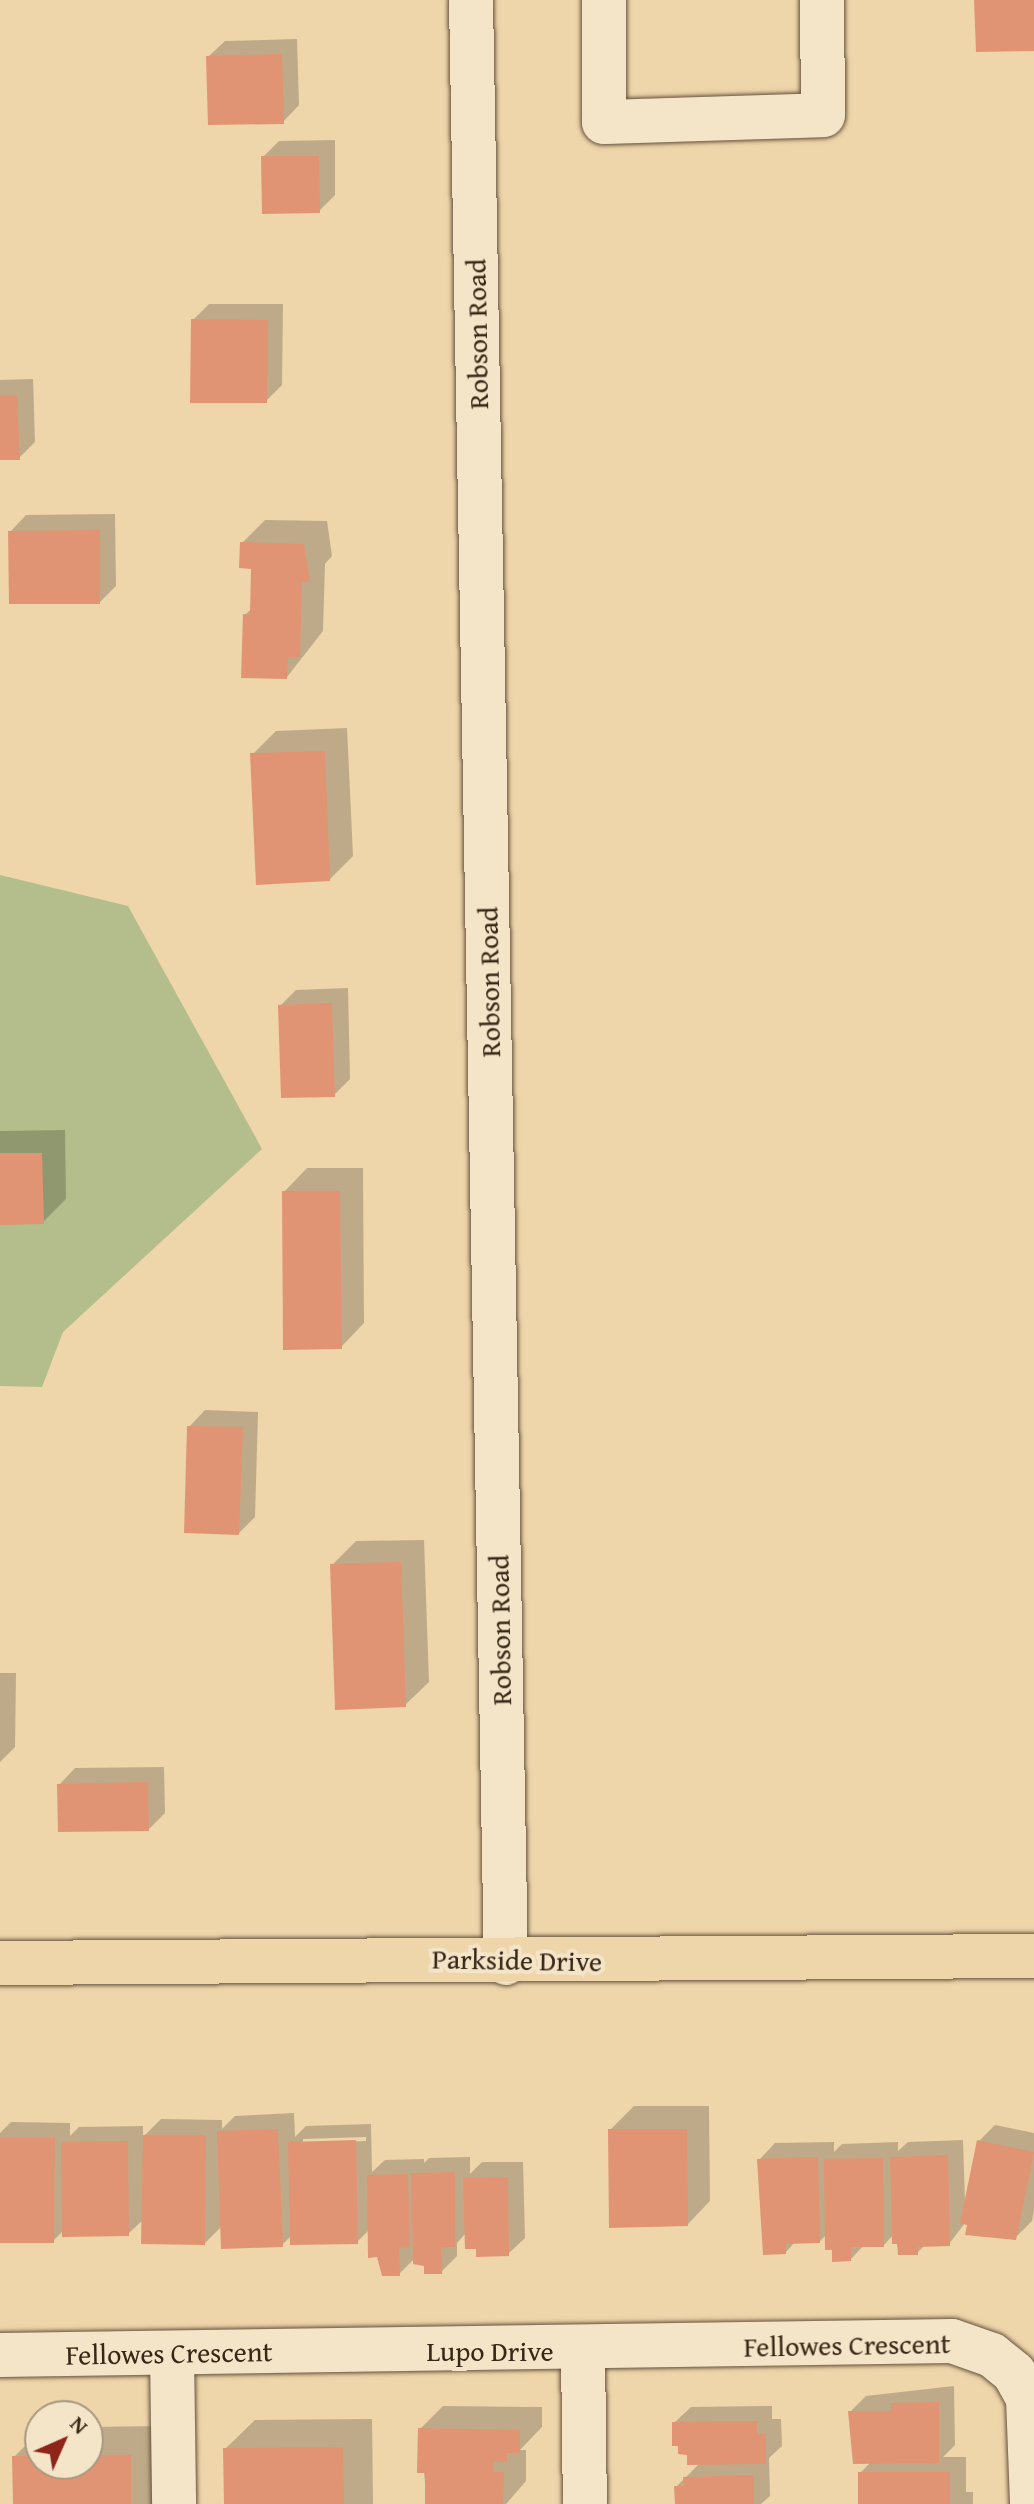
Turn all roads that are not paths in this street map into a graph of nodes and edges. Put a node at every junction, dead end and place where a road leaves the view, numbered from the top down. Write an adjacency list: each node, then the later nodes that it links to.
1 (471, 0): 6 (street, Robson Road)
2 (604, 0): 3 (street)
3 (822, 0)
4 (1034, 1956): 6 (main road, Parkside Drive)
5 (0, 1963): 6 (main road, Parkside Drive)
6 (506, 1963)
7 (583, 2350): 8 (street, Lupo Drive); 12 (street, Lupo Drive); 13 (street, Fellowes Crescent)
8 (338, 2351): 9 (street, Fellowes Crescent)
9 (172, 2353): 10 (street, Fellowes Crescent); 11 (street)
10 (0, 2355)
11 (174, 2504)
12 (585, 2504)
13 (1032, 2504)

